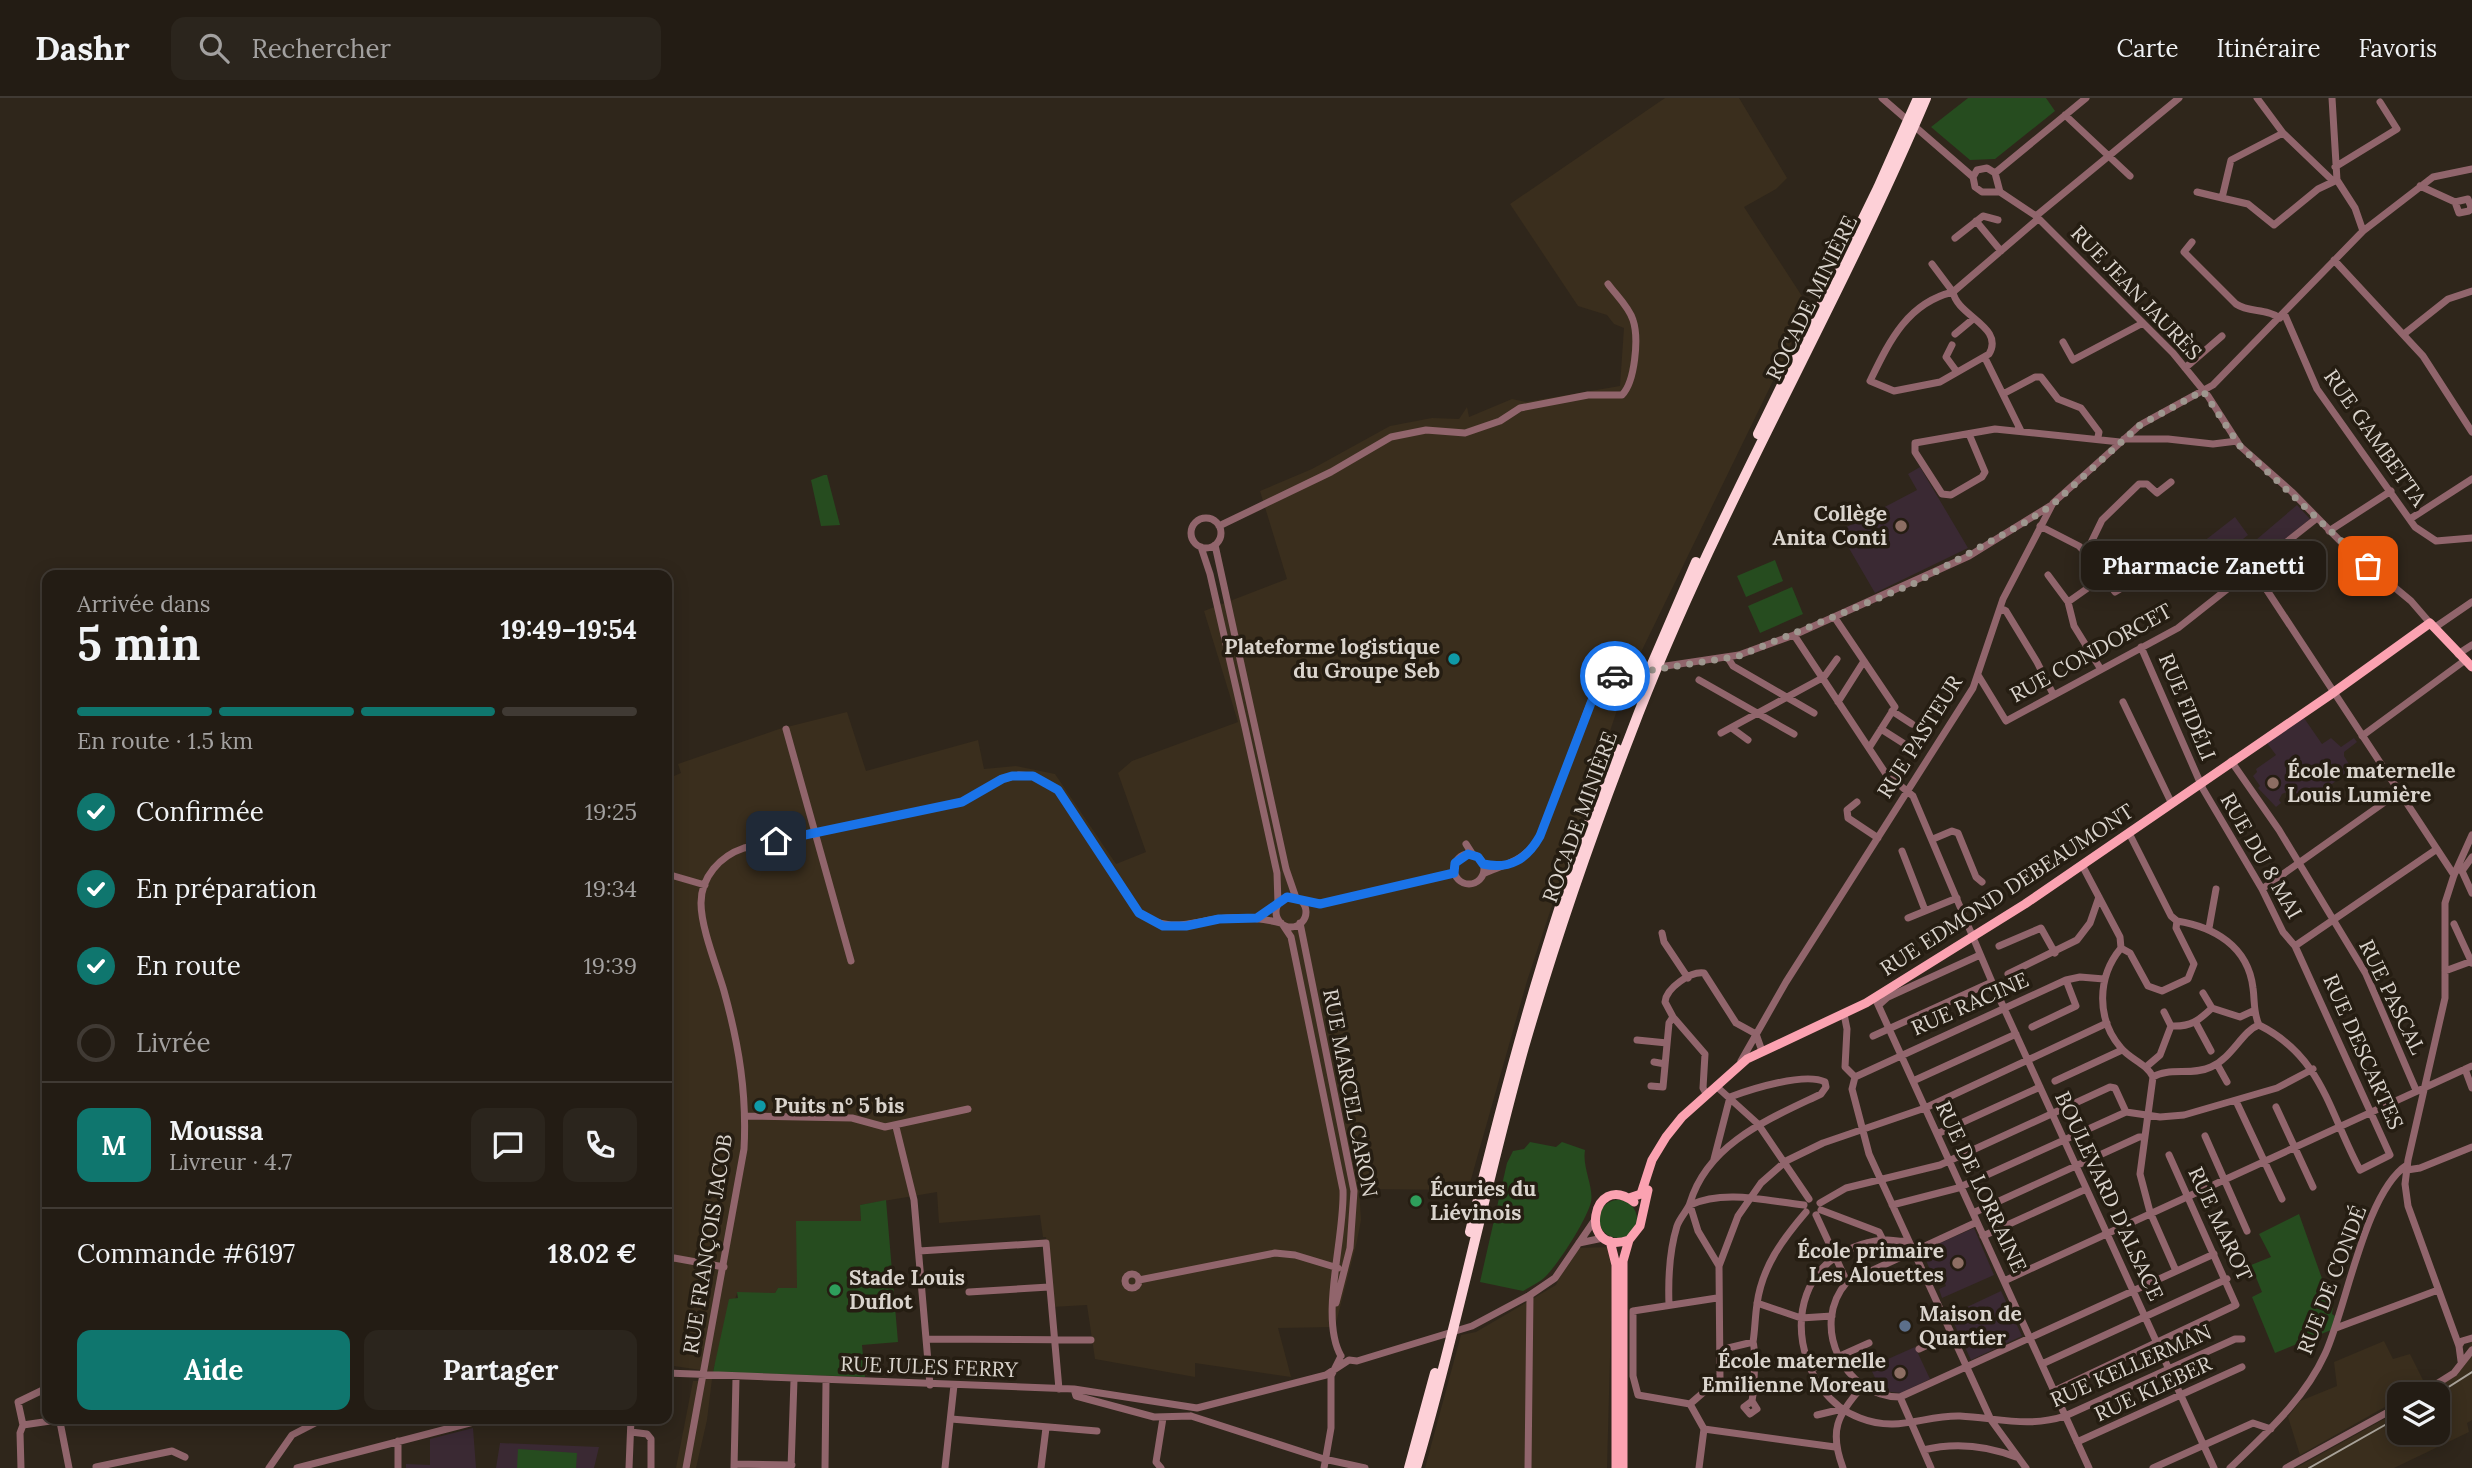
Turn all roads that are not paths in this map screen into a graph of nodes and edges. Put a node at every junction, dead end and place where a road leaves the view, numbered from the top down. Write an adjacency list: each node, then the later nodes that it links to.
1 (1882, 98): 14 (street)
2 (1917, 98): 290 (highway, ROCADE MINIÈRE)
3 (1926, 98): 290 (highway, ROCADE MINIÈRE)
4 (2086, 98): 9 (street)
5 (2179, 98): 11 (street)
6 (2257, 98): 10 (street)
7 (2332, 98): 12 (street)
8 (2380, 102): 12 (street)
9 (2065, 115): 11 (street); 15 (street)
10 (2283, 133): 17 (street); 21 (street)
11 (2107, 155): 16 (street); 23 (street)
12 (2335, 167): 17 (street)
13 (2472, 169): 18 (street, RUE PASTEUR)
14 (1975, 173): 15 (street); 19 (street, RUE JEAN JAURÈS)
15 (1995, 173): 19 (street)
16 (2130, 176)
17 (2334, 180): 21 (street); 26 (street)
18 (2420, 186): 22 (street); 26 (street, RUE PASTEUR)
19 (1996, 189): 23 (street, RUE JEAN JAURÈS)
20 (2197, 192): 21 (street)
21 (2222, 198)
22 (2455, 202)
23 (2037, 218): 29 (street); 37 (street, RUE JEAN JAURÈS)
24 (1998, 220): 25 (street)
25 (1976, 221): 27 (street); 29 (street)
26 (2363, 231): 30 (street, RUE PASTEUR)
27 (1955, 238)
28 (2192, 242): 35 (street)
29 (2001, 251): 34 (street)
30 (2334, 260): 35 (street, RUE PASTEUR); 39 (street)
31 (1932, 264): 34 (street)
32 (1608, 284): 62 (street)
33 (2472, 291): 39 (street)
34 (1953, 292): 36 (street); 45 (street)
35 (2282, 315): 46 (street, RUE PASTEUR); 56 (street, RUE GAMBETTA)
36 (1973, 319): 38 (street); 43 (street)
37 (2143, 323): 41 (street); 44 (street, RUE JEAN JAURÈS)
38 (1955, 334)
39 (2404, 334): 49 (street)
40 (2221, 336): 44 (street)
41 (2063, 342)
42 (1952, 345): 45 (street)
43 (1985, 358): 45 (street); 47 (street)
44 (2186, 368): 46 (street, RUE JEAN JAURÈS)
45 (1958, 372)
46 (2203, 391): 52 (street, RUE PASTEUR); 53 (street, RUE JEAN JAURÈS)
47 (2003, 394): 48 (street); 51 (street)
48 (2021, 431): 50 (street); 51 (street)
49 (2472, 432)
50 (1969, 434): 50 (street)
51 (2098, 437): 52 (street)
52 (2121, 440): 53 (street); 57 (street, RUE PASTEUR)
53 (2237, 442): 58 (street, RUE JEAN JAURÈS)
54 (2472, 479): 59 (street)
55 (2171, 482): 67 (street)
56 (2391, 491): 59 (street, RUE GAMBETTA); 63 (street)
57 (2051, 506): 60 (street); 61 (street, RUE PASTEUR)
58 (2317, 519): 63 (street, RUE JEAN JAURÈS); 68 (street, RUE CONDORCET)
59 (2410, 519): 64 (street, RUE GAMBETTA)
60 (2028, 521): 61 (street); 75 (street)
61 (2041, 525): 67 (street); 74 (street, RUE PASTEUR)
62 (1219, 526): 65 (street); 66 (street)
63 (2329, 531): 76 (street, RUE JEAN JAURÈS)
64 (2472, 538)
65 (1215, 545): 66 (street); 135 (street)
66 (1201, 547): 137 (street)
67 (2086, 553): 70 (street)
68 (2253, 569): 79 (street, RUE CONDORCET); 89 (street)
69 (2048, 575): 72 (street)
70 (2102, 578): 71 (street); 72 (street)
71 (2130, 583)
72 (2068, 602): 84 (street)
73 (2472, 602): 76 (street)
74 (2000, 608): 85 (street, RUE PASTEUR); 91 (street)
75 (1835, 618): 77 (street); 82 (street)
76 (2432, 626): 83 (main road, RUE JEAN JAURÈS); 89 (main road, RUE EDMOND DEBEAUMONT)
77 (1794, 635): 80 (street); 86 (street)
78 (2472, 645): 83 (street)
79 (2141, 646): 84 (street, RUE CONDORCET); 109 (street, RUE FIDÉLI)
80 (1728, 658): 92 (street); 124 (street)
81 (1837, 659): 86 (street)
82 (1864, 661): 93 (street); 95 (street)
83 (2465, 661): 104 (street)
84 (2100, 668): 91 (street, RUE CONDORCET)
85 (1978, 675): 88 (street, RUE PASTEUR); 90 (street, RUE CONDORCET)
86 (1821, 678): 92 (street); 93 (street)
87 (1699, 680): 97 (street)
88 (1973, 688): 90 (street, RUE CONDORCET); 110 (street, RUE PASTEUR)
89 (2333, 693): 104 (street); 108 (main road, RUE EDMOND DEBEAUMONT)
90 (1989, 694): 91 (street, RUE CONDORCET)
91 (2053, 694)
92 (1787, 697): 96 (street); 97 (street)
93 (1838, 702): 107 (street)
94 (2123, 702): 113 (street)
95 (1892, 711): 98 (street); 101 (street)
96 (1814, 713)
97 (1758, 714): 100 (street); 103 (street)
98 (1912, 724)
99 (786, 729): 114 (street)
100 (1733, 729): 102 (street); 105 (street)
101 (1881, 729): 106 (street); 107 (street)
102 (1721, 733)
103 (1794, 734)
104 (2362, 736): 111 (street)
105 (1748, 740)
106 (1903, 743)
107 (1868, 748): 110 (street)
108 (2231, 761): 109 (main road, RUE EDMOND DEBEAUMONT); 122 (street, RUE PASCAL)
109 (2200, 782): 113 (main road, RUE EDMOND DEBEAUMONT); 131 (street, RUE DU 8 MAI)
110 (1908, 789): 117 (street, RUE PASTEUR); 118 (street, BOULEVARD D'ALSACE)
111 (2399, 792): 119 (street); 122 (street)
112 (1857, 802): 117 (street)
113 (2171, 802): 115 (main road, RUE EDMOND DEBEAUMONT)
114 (816, 833): 129 (street); 140 (street); 155 (street)
115 (2129, 833): 123 (main road, RUE EDMOND DEBEAUMONT); 143 (street)
116 (2472, 835): 125 (street)
117 (1878, 838): 177 (street, RUE PASTEUR)
118 (1933, 839): 128 (street); 134 (street, BOULEVARD D'ALSACE)
119 (2437, 849): 125 (street); 142 (street)
120 (1902, 851): 138 (street)
121 (2472, 857): 125 (street)
122 (2299, 863): 131 (street); 142 (street, RUE PASCAL)
123 (2082, 865): 133 (street); 149 (main road, RUE EDMOND DEBEAUMONT)
124 (1484, 869): 126 (street); 126 (street)
125 (2457, 871): 132 (street); 157 (street)
126 (1454, 873): 136 (street)
127 (672, 875): 129 (street)
128 (1982, 882)
129 (705, 885): 215 (street, RUE FRANÇOIS JACOB)
130 (2216, 889): 147 (street)
131 (2262, 889): 151 (street, RUE DU 8 MAI)
132 (2472, 893)
133 (2099, 897): 152 (street); 153 (street)
134 (1956, 898): 138 (street); 149 (street, BOULEVARD D'ALSACE)
135 (1298, 900): 136 (street); 137 (street); 139 (street)
136 (1320, 904): 139 (street)
137 (1277, 906): 140 (street); 145 (street)
138 (1925, 911): 141 (street)
139 (1305, 916): 144 (street)
140 (1257, 918): 145 (street)
141 (1908, 918)
142 (2334, 920): 151 (street); 205 (street, RUE PASCAL)
143 (2177, 921): 147 (street); 152 (street)
144 (1300, 923): 145 (street); 242 (street, RUE MARCEL CARON)
145 (1282, 924): 241 (street, RUE MARCEL CARON)
146 (2454, 924): 156 (street)
147 (2209, 928): 167 (street)
148 (1662, 933): 159 (street)
149 (1972, 937): 154 (street, BOULEVARD D'ALSACE); 164 (main road, RUE EDMOND DEBEAUMONT)
150 (1999, 946): 153 (street)
151 (2295, 946): 212 (street, RUE DESCARTES)
152 (2121, 948): 160 (street)
153 (2054, 953): 158 (street)
154 (1980, 955): 162 (street, BOULEVARD D'ALSACE); 164 (street)
155 (851, 961)
156 (2472, 962): 157 (street)
157 (2445, 971): 202 (street)
158 (2008, 974)
159 (1688, 978): 170 (street); 177 (street)
160 (2104, 979): 161 (street, RUE RACINE); 171 (street)
161 (2066, 980): 165 (street, RUE RACINE); 175 (street)
162 (1992, 982): 165 (street, BOULEVARD D'ALSACE); 176 (street)
163 (2203, 993): 166 (street)
164 (1877, 1001): 169 (main road, RUE EDMOND DEBEAUMONT); 176 (street, RUE DE LORRAINE)
165 (2004, 1008): 178 (street, BOULEVARD D'ALSACE); 186 (street, RUE RACINE)
166 (2212, 1008): 167 (street); 172 (street)
167 (2253, 1011): 173 (street)
168 (2164, 1012): 174 (street)
169 (1844, 1014): 185 (main road, RUE EDMOND DEBEAUMONT); 195 (street)
170 (1673, 1017): 181 (street); 206 (street)
171 (2107, 1023): 183 (street); 187 (street)
172 (2196, 1023): 174 (street); 184 (street)
173 (2259, 1025): 190 (street); 194 (street)
174 (2171, 1026): 192 (street)
175 (2032, 1027)
176 (1889, 1028): 179 (street); 186 (street, RUE DE LORRAINE)
177 (1756, 1034): 182 (street, RUE PASTEUR); 185 (street)
178 (2016, 1034): 187 (street, BOULEVARD D'ALSACE); 197 (street)
179 (1873, 1035)
180 (1637, 1040): 181 (street)
181 (1667, 1042): 189 (street)
182 (1750, 1045): 185 (street); 191 (street, RUE PASTEUR)
183 (2122, 1050): 192 (street); 198 (street)
184 (2211, 1051)
185 (1759, 1053): 191 (main road, RUE EDMOND DEBEAUMONT)
186 (1901, 1055): 195 (street, RUE RACINE); 197 (street, RUE DE LORRAINE)
187 (2028, 1061): 203 (street, BOULEVARD D'ALSACE); 210 (street)
188 (1654, 1062): 189 (street)
189 (1665, 1064): 200 (street)
190 (2217, 1064): 196 (street); 199 (street)
191 (1738, 1067): 201 (main road, RUE EDMOND DEBEAUMONT)
192 (2146, 1067): 196 (street)
193 (2469, 1067): 202 (street); 204 (street)
194 (2313, 1069): 208 (street); 218 (street)
195 (1854, 1077): 220 (street)
196 (2153, 1077): 216 (street)
197 (1913, 1081): 210 (street, RUE DE LORRAINE)
198 (2055, 1081)
199 (2227, 1082)
200 (1651, 1086)
201 (1716, 1086): 206 (main road, RUE EDMOND DEBEAUMONT); 207 (street)
202 (2425, 1086): 205 (street); 234 (street)
203 (2040, 1087): 214 (street, BOULEVARD D'ALSACE); 221 (street)
204 (2472, 1088)
205 (2416, 1090): 212 (street)
206 (1707, 1095): 227 (main road, RUE EDMOND DEBEAUMONT)
207 (1730, 1097): 217 (street); 217 (street); 230 (street)
208 (2236, 1101): 216 (street); 231 (street)
209 (2276, 1107): 225 (street)
210 (1925, 1108): 220 (street); 221 (street, RUE DE LORRAINE)
211 (968, 1109): 219 (street)
212 (2371, 1111): 218 (street); 229 (street, RUE DESCARTES)
213 (2126, 1112): 214 (street); 216 (street); 224 (street)
214 (2052, 1113): 224 (street, BOULEVARD D'ALSACE); 233 (street)
215 (746, 1116): 219 (street); 270 (street, RUE FRANÇOIS JACOB)
216 (2148, 1116): 223 (street)
217 (1758, 1124): 230 (street); 232 (street)
218 (2340, 1126): 225 (street); 229 (street)
219 (896, 1127): 264 (street)
220 (1861, 1130): 232 (street); 236 (street)
221 (1937, 1134): 233 (street, RUE DE LORRAINE)
222 (2205, 1136): 237 (street)
223 (2145, 1137): 235 (street); 251 (street)
224 (2064, 1140): 235 (street, BOULEVARD D'ALSACE); 238 (street)
225 (2295, 1147): 231 (street); 239 (street)
226 (2472, 1147): 234 (street)
227 (1657, 1152): 245 (main road, RUE EDMOND DEBEAUMONT); 252 (main road)
228 (2169, 1155): 243 (street, RUE MAROT)
229 (2390, 1155): 234 (street, RUE DESCARTES)
230 (1714, 1159): 247 (street)
231 (2265, 1160): 237 (street); 246 (street)
232 (1786, 1161): 244 (street); 248 (street)
233 (1949, 1161): 236 (street); 238 (street, RUE DE LORRAINE)
234 (2407, 1165): 280 (street); 291 (street, RUE DE CONDÉ)
235 (2076, 1166): 240 (street, BOULEVARD D'ALSACE); 253 (street)
236 (1879, 1177): 249 (street); 250 (street)
237 (2224, 1179): 243 (street); 256 (street)
238 (1961, 1187): 249 (street); 253 (street, RUE DE LORRAINE)
239 (2313, 1187)
240 (2086, 1189): 257 (street, BOULEVARD D'ALSACE); 258 (street)
241 (1343, 1190): 242 (street); 271 (street, RUE MARCEL CARON)
242 (1354, 1191): 272 (street, RUE MARCEL CARON)
243 (2188, 1196): 251 (street); 266 (street, RUE MAROT)
244 (1749, 1197): 247 (street); 248 (street); 269 (street)
245 (1629, 1198): 252 (main road); 254 (main road)
246 (2282, 1199)
247 (1690, 1205): 269 (street); 285 (street)
248 (1806, 1205): 250 (street); 250 (street); 284 (street)
249 (1892, 1205): 262 (street)
250 (1819, 1209): 261 (street); 267 (street)
251 (2150, 1212): 257 (street); 273 (street)
252 (1641, 1213): 260 (main road)
253 (1973, 1213): 255 (street, RUE DE LORRAINE)
254 (1594, 1221): 259 (main road); 263 (street)
255 (1977, 1223): 258 (street, RUE DE LORRAINE); 265 (street)
256 (2248, 1231)
257 (2107, 1233): 276 (street); 279 (street, BOULEVARD D'ALSACE)
258 (1983, 1236): 276 (street, RUE DE LORRAINE)
259 (1607, 1239): 260 (main road); 263 (street); 379 (main road)
260 (1629, 1240): 380 (main road)
261 (1883, 1240): 262 (street); 267 (street)
262 (1908, 1241): 265 (street)
263 (1578, 1243): 282 (street)
264 (919, 1251): 278 (street); 294 (street)
265 (1913, 1253): 277 (street); 292 (street)
266 (2214, 1254): 273 (street); 274 (street, RUE MAROT)
267 (1835, 1257): 277 (street); 289 (street)
268 (672, 1259): 270 (street)
269 (1719, 1266): 283 (street)
270 (724, 1267): 370 (street, RUE FRANÇOIS JACOB)
271 (1337, 1268): 272 (street); 275 (street); 286 (street, RUE MARCEL CARON)
272 (1346, 1269): 286 (street, RUE MARCEL CARON)
273 (2176, 1271): 279 (street)
274 (2227, 1279): 288 (street); 300 (street, RUE MAROT)
275 (1139, 1280)
276 (2004, 1281): 293 (street, RUE DE LORRAINE)
277 (1847, 1282): 287 (street)
278 (1049, 1287): 281 (street); 295 (street)
279 (2133, 1290): 288 (street, BOULEVARD D'ALSACE); 293 (street)
280 (2438, 1290): 291 (street); 301 (street)
281 (969, 1292)
282 (1530, 1295): 306 (street); 378 (street)
283 (1717, 1298): 285 (street); 303 (street)
284 (1757, 1303): 289 (street); 298 (street)
285 (1669, 1305): 328 (street)
286 (1334, 1311): 304 (street, RUE MARCEL CARON)
287 (1832, 1316): 289 (street); 305 (street)
288 (2145, 1317): 300 (street, BOULEVARD D'ALSACE); 307 (street)
289 (1801, 1318): 310 (street)
290 (1453, 1320): 377 (highway, ROCADE MINIÈRE)
291 (2336, 1328): 347 (street, RUE DE CONDÉ)
292 (1951, 1334): 302 (street); 308 (street)
293 (2030, 1337): 307 (street, RUE DE LORRAINE); 308 (street)
294 (926, 1339): 295 (street); 318 (street)
295 (1053, 1339): 297 (street); 321 (street)
296 (2242, 1339): 311 (street, RUE KELLERMAN)
297 (1091, 1340)
298 (1753, 1342): 303 (street); 327 (street)
299 (1869, 1343): 305 (street)
300 (2157, 1343): 311 (street, BOULEVARD D'ALSACE); 324 (street)
301 (2467, 1345): 317 (street)
302 (1919, 1349)
303 (1720, 1350): 328 (street)
304 (1341, 1356): 306 (street); 312 (street)
305 (1838, 1356): 310 (street); 320 (street)
306 (1349, 1360): 312 (street)
307 (2042, 1364): 324 (street, RUE DE LORRAINE)
308 (1966, 1366): 325 (street); 336 (street)
309 (2242, 1367): 326 (street, RUE KLEBER)
310 (1811, 1369): 329 (street)
311 (2169, 1369): 326 (street, BOULEVARD D'ALSACE); 333 (street, RUE KELLERMAN)
312 (1332, 1371): 330 (street); 358 (street)
313 (672, 1373): 314 (street, RUE JULES FERRY)
314 (736, 1378): 315 (street, RUE JULES FERRY); 360 (street)
315 (794, 1380): 316 (street, RUE JULES FERRY); 362 (street)
316 (826, 1382): 318 (street, RUE JULES FERRY); 371 (street)
317 (2440, 1382)
318 (930, 1385): 319 (street, RUE JULES FERRY)
319 (954, 1385): 321 (street, RUE JULES FERRY); 335 (street)
320 (1862, 1387): 325 (street); 329 (street)
321 (1059, 1389): 323 (street, RUE JULES FERRY)
322 (42, 1390): 344 (street)
323 (1073, 1390): 330 (street, RUE JULES FERRY); 334 (street)
324 (2054, 1391): 333 (street, RUE DE LORRAINE)
325 (1900, 1396): 342 (street)
326 (2181, 1396): 352 (street, RUE KLEBER); 353 (street, BOULEVARD D'ALSACE)
327 (1752, 1401)
328 (1690, 1404): 346 (street)
329 (1842, 1409): 332 (street); 342 (street, RUE KELLERMAN); 354 (street)
330 (1190, 1412): 334 (street); 358 (street)
331 (2387, 1413): 389 (street)
332 (1816, 1415)
333 (2066, 1416): 336 (street, RUE KELLERMAN); 352 (street, RUE DE LORRAINE)
334 (1163, 1418): 374 (street)
335 (951, 1419): 345 (street); 372 (street)
336 (1991, 1420): 342 (street, RUE KELLERMAN); 357 (street)
337 (42, 1424): 344 (street)
338 (62, 1424): 364 (street)
339 (313, 1424): 365 (street)
340 (465, 1424): 351 (street)
341 (631, 1424): 349 (street)
342 (1912, 1424): 355 (street)
343 (2259, 1425): 347 (street); 350 (street); 353 (street)
344 (23, 1426): 363 (street)
345 (1046, 1428): 348 (street); 373 (street)
346 (1704, 1429): 354 (street); 381 (street)
347 (2271, 1429): 350 (street, RUE DE CONDÉ)
348 (1097, 1431)
349 (631, 1432): 368 (street); 369 (street)
350 (2263, 1436): 388 (street, RUE DE CONDÉ)
351 (398, 1441): 366 (street); 367 (street)
352 (2077, 1443): 385 (street, RUE DE LORRAINE)
353 (2203, 1445): 386 (street); 387 (street, BOULEVARD D'ALSACE)
354 (1835, 1447): 382 (street)
355 (1923, 1450): 357 (street); 383 (street)
356 (185, 1457): 359 (street)
357 (2016, 1457): 384 (street)
358 (1327, 1459): 375 (street); 376 (street)
359 (121, 1465): 361 (street)
360 (734, 1466): 362 (street)
361 (96, 1467)
362 (792, 1467)
363 (21, 1468)
364 (69, 1468)
365 (268, 1468)
366 (301, 1468)
367 (398, 1468)
368 (629, 1468)
369 (651, 1468)
370 (686, 1468)
371 (825, 1468)
372 (945, 1468)
373 (1041, 1468)
374 (1161, 1468)
375 (1324, 1468)
376 (1365, 1468)
377 (1410, 1468)
378 (1528, 1468)
379 (1616, 1468)
380 (1623, 1468)
381 (1699, 1468)
382 (1843, 1468)
383 (1931, 1468)
384 (2026, 1468)
385 (2089, 1468)
386 (2153, 1468)
387 (2214, 1468)
388 (2230, 1468)
389 (2286, 1468)

